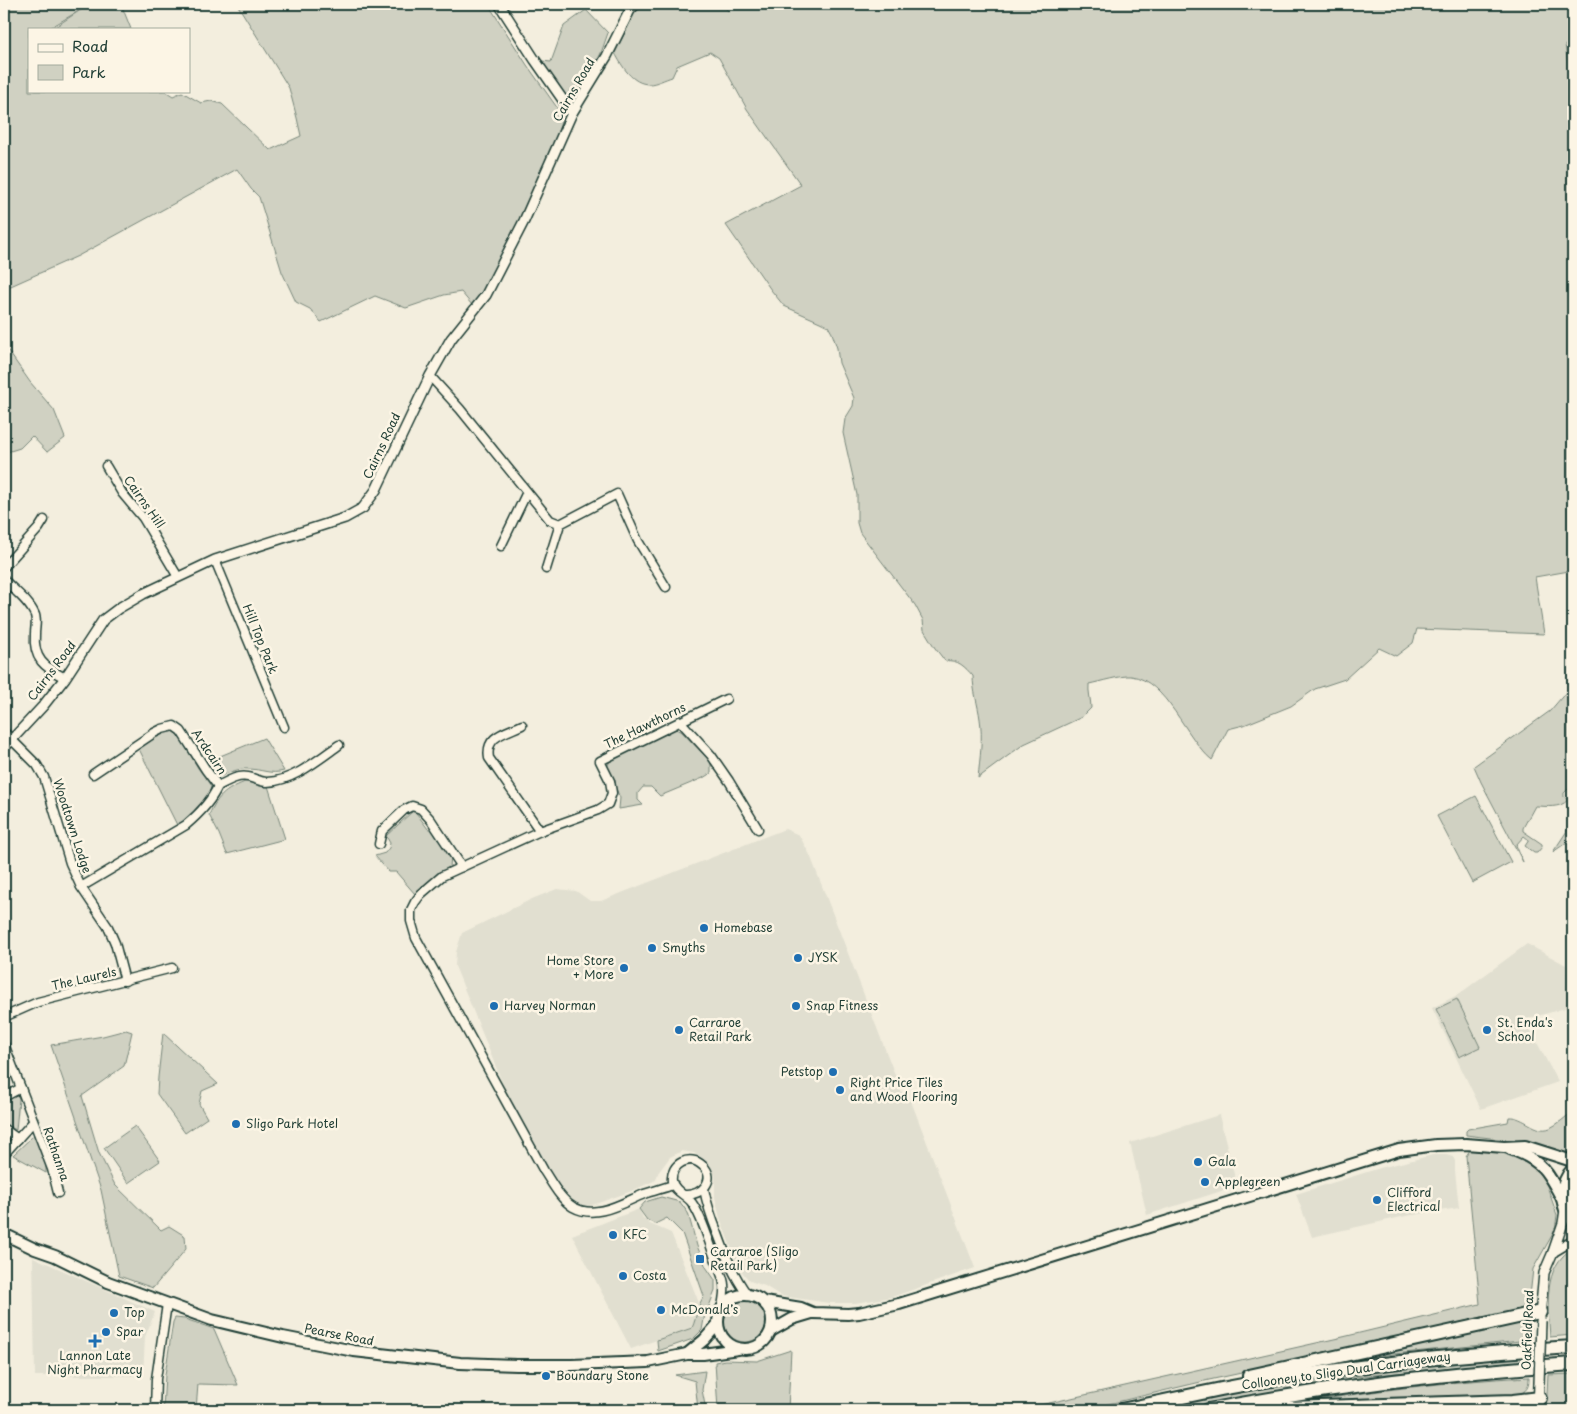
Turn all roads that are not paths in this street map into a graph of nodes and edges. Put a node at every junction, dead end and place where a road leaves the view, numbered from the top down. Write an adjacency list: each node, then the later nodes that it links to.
1 (499, 4): 3 (street)
2 (636, 4): 3 (street, Cairns Road)
3 (572, 113): 4 (street, Cairns Road)
4 (430, 376): 6 (street); 10 (street, Cairns Road)
5 (106, 466): 13 (street, Cairns Hill)
6 (528, 492): 8 (street); 9 (street)
7 (44, 520): 11 (street)
8 (560, 524): 12 (street); 15 (street)
9 (501, 546)
10 (215, 560): 13 (street, Cairns Road); 20 (street, Hill Top Park)
11 (4, 567)
12 (546, 570)
13 (178, 577): 16 (street, Cairns Road)
14 (4, 580): 16 (street)
15 (666, 587)
16 (65, 678): 22 (street, Cairns Road)
17 (726, 699): 18 (street, The Hawthorns)
18 (680, 721): 27 (street); 28 (street, The Hawthorns)
19 (522, 725): 28 (street)
20 (284, 727)
21 (4, 732): 22 (street, Woodtown Lodge)
22 (12, 739): 24 (street, Cairns Road); 31 (street, Woodtown Lodge)
23 (339, 745): 26 (street, Ardcairn)
24 (4, 748)
25 (93, 774): 26 (street, Ardcairn)
26 (218, 786): 31 (street)
27 (758, 829)
28 (540, 831): 30 (street, The Hawthorns)
29 (379, 844): 30 (street)
30 (462, 867): 45 (street, The Hawthorns)
31 (81, 887): 33 (street, Woodtown Lodge)
32 (172, 968): 33 (street, The Laurels)
33 (125, 981): 34 (street, The Laurels)
34 (4, 1017)
35 (4, 1044): 36 (street, Rathanna)
36 (21, 1088): 37 (street); 38 (street, Rathanna)
37 (4, 1098)
38 (33, 1122): 40 (street, Rathanna); 47 (street, Rathanna)
39 (4, 1129): 40 (street)
40 (18, 1139): 42 (street, Rathanna)
41 (1504, 1147): 43 (main road); 49 (main road); 58 (main road)
42 (4, 1154)
43 (1573, 1160)
44 (1573, 1168): 49 (main road)
45 (673, 1185): 46 (street); 48 (street)
46 (704, 1189): 48 (street); 54 (street)
47 (58, 1193)
48 (685, 1195): 57 (street)
49 (1564, 1206): 50 (main road); 53 (street, Oakfield Road)
50 (1573, 1221)
51 (4, 1234): 56 (main road, Pearse Road)
52 (1573, 1240): 53 (street)
53 (1553, 1252): 59 (street, Oakfield Road)
54 (747, 1294): 55 (main road); 57 (main road)
55 (764, 1302): 58 (main road); 61 (main road)
56 (167, 1304): 64 (main road, Pearse Road); 68 (street)
57 (722, 1307): 60 (main road)
58 (813, 1313): 61 (main road)
59 (1540, 1316): 67 (street, Oakfield Road, bridge); 69 (highway)
60 (718, 1324): 63 (main road); 64 (main road, Pearse Road)
61 (771, 1330): 63 (main road)
62 (1573, 1347): 69 (highway, Collooney to Sligo Dual Carriageway)
63 (738, 1349): 64 (main road, Pearse Road)
64 (687, 1354)
65 (1573, 1364): 70 (highway, Collooney to Sligo Dual Carriageway)
66 (1513, 1401): 67 (highway); 71 (highway); 72 (highway)
67 (1539, 1404)
68 (155, 1410)
69 (1120, 1410)
70 (1208, 1410)
71 (1270, 1410)
72 (1528, 1410)

